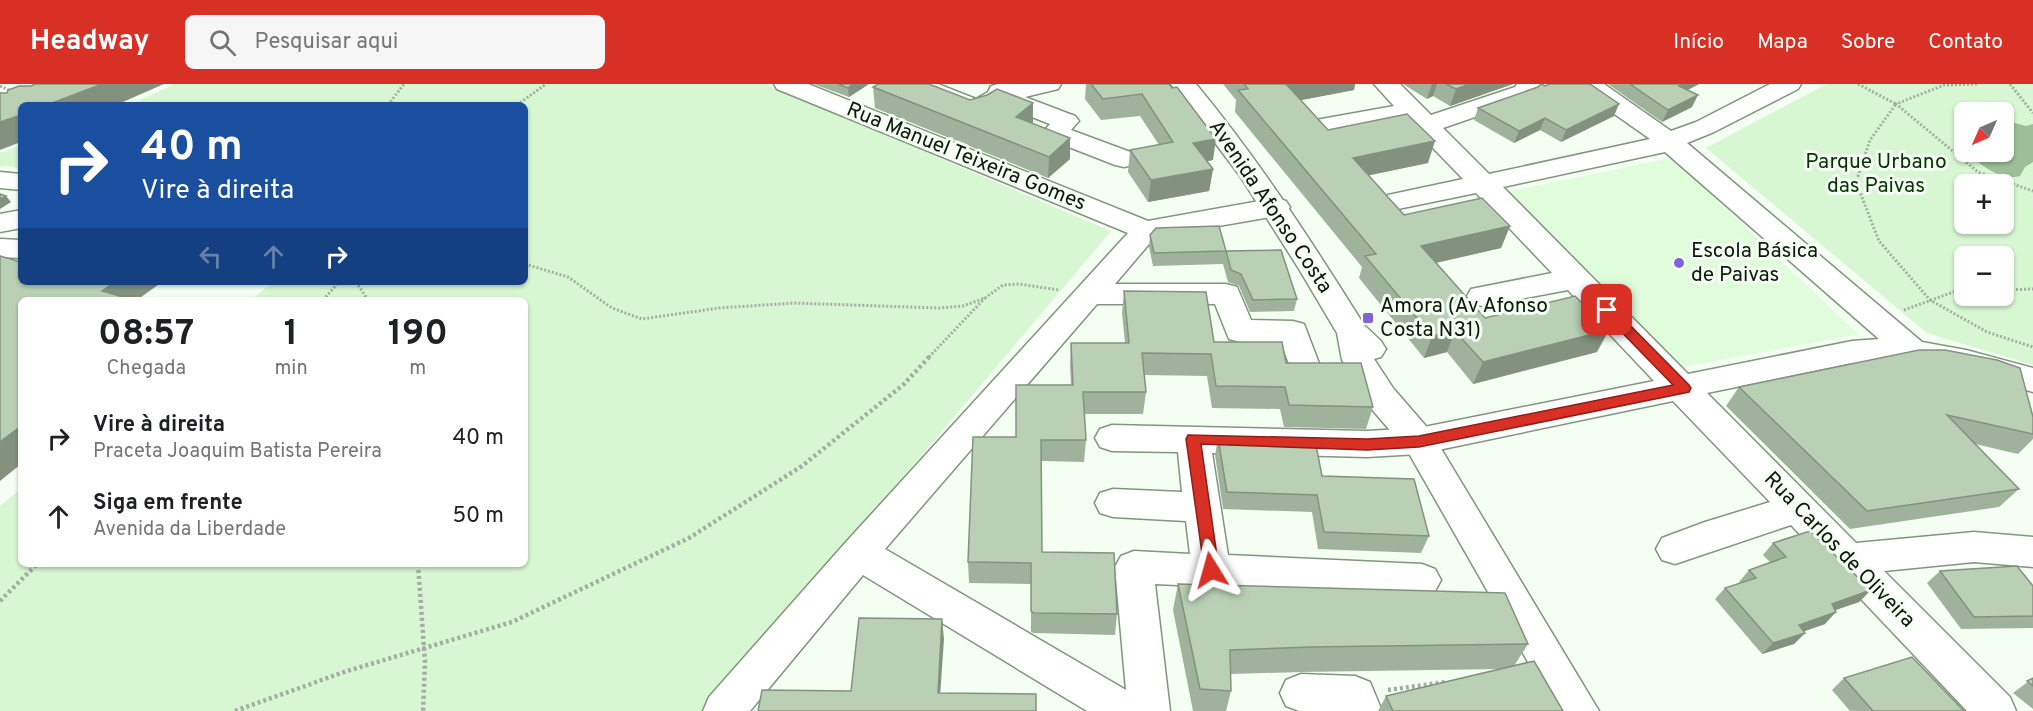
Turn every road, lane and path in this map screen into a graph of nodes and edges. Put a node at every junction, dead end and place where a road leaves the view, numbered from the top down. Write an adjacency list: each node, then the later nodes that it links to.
1 (404, 84): 17 (path)
2 (546, 84): 18 (path)
3 (786, 84): 33 (street, Rua Manuel Teixeira Gomes)
4 (917, 84): 15 (street)
5 (1048, 84): 15 (street)
6 (1183, 84): 30 (street, Avenida Afonso Costa)
7 (1386, 84): 21 (street, Rua Carlos de Oliveira)
8 (1530, 84): 21 (street)
9 (1787, 84): 23 (street)
10 (1858, 84): 19 (path)
11 (1977, 84): 19 (path)
12 (2010, 84): 20 (path)
13 (0, 87): 16 (path)
14 (1591, 87): 23 (street)
15 (1000, 90): 24 (street)
16 (14, 92)
17 (390, 102)
18 (521, 102)
19 (1896, 104): 28 (path); 46 (path)
20 (2033, 114)
21 (1420, 118): 22 (street); 27 (street, Rua Carlos de Oliveira)
22 (1325, 125)
23 (1670, 142): 27 (street); 47 (street)
24 (1124, 159)
25 (0, 180): 26 (street)
26 (18, 182)
27 (1484, 182): 29 (street); 37 (street, Rua Carlos de Oliveira)
28 (2033, 192)
29 (1398, 201)
30 (1275, 207): 33 (street); 55 (street, Avenida Afonso Costa)
31 (18, 220): 32 (street)
32 (0, 223)
33 (1146, 230): 42 (street)
34 (0, 249): 35 (street)
35 (18, 249)
36 (528, 265): 45 (path)
37 (1577, 278): 43 (street); 52 (street, Rua Carlos de Oliveira)
38 (336, 285): 44 (path)
39 (2033, 289): 40 (path)
40 (2014, 290)
41 (1954, 293): 46 (path)
42 (1088, 294): 45 (path); 50 (street); 61 (street)
43 (1482, 296)
44 (326, 297)
45 (985, 298): 68 (path)
46 (1930, 300): 47 (path); 48 (path)
47 (1874, 317): 49 (street)
48 (2033, 347)
49 (1912, 351): 51 (street); 52 (street)
50 (1304, 366)
51 (2033, 380)
52 (1684, 388): 55 (street); 58 (street, Rua Carlos de Oliveira)
53 (1112, 438): 54 (street)
54 (1193, 439): 55 (street); 57 (street)
55 (1419, 441): 77 (street, Avenida Afonso Costa)
56 (1113, 503): 57 (street)
57 (1202, 507): 65 (street)
58 (1799, 508): 59 (street); 62 (street, Rua Carlos de Oliveira)
59 (1675, 549)
60 (2033, 552): 62 (street)
61 (860, 554): 74 (street); 75 (street)
62 (1849, 559): 78 (street, Rua Carlos de Oliveira)
63 (34, 567): 67 (path)
64 (418, 567): 68 (path)
65 (1211, 570): 66 (street); 76 (street)
66 (1422, 580)
67 (0, 601)
68 (423, 648): 72 (path); 73 (path)
69 (1456, 681): 71 (path)
70 (1300, 693): 71 (street)
71 (1358, 703)
72 (235, 711)
73 (423, 711)
74 (724, 711)
75 (1124, 711)
76 (1149, 711)
77 (1578, 711)
78 (1995, 711)

